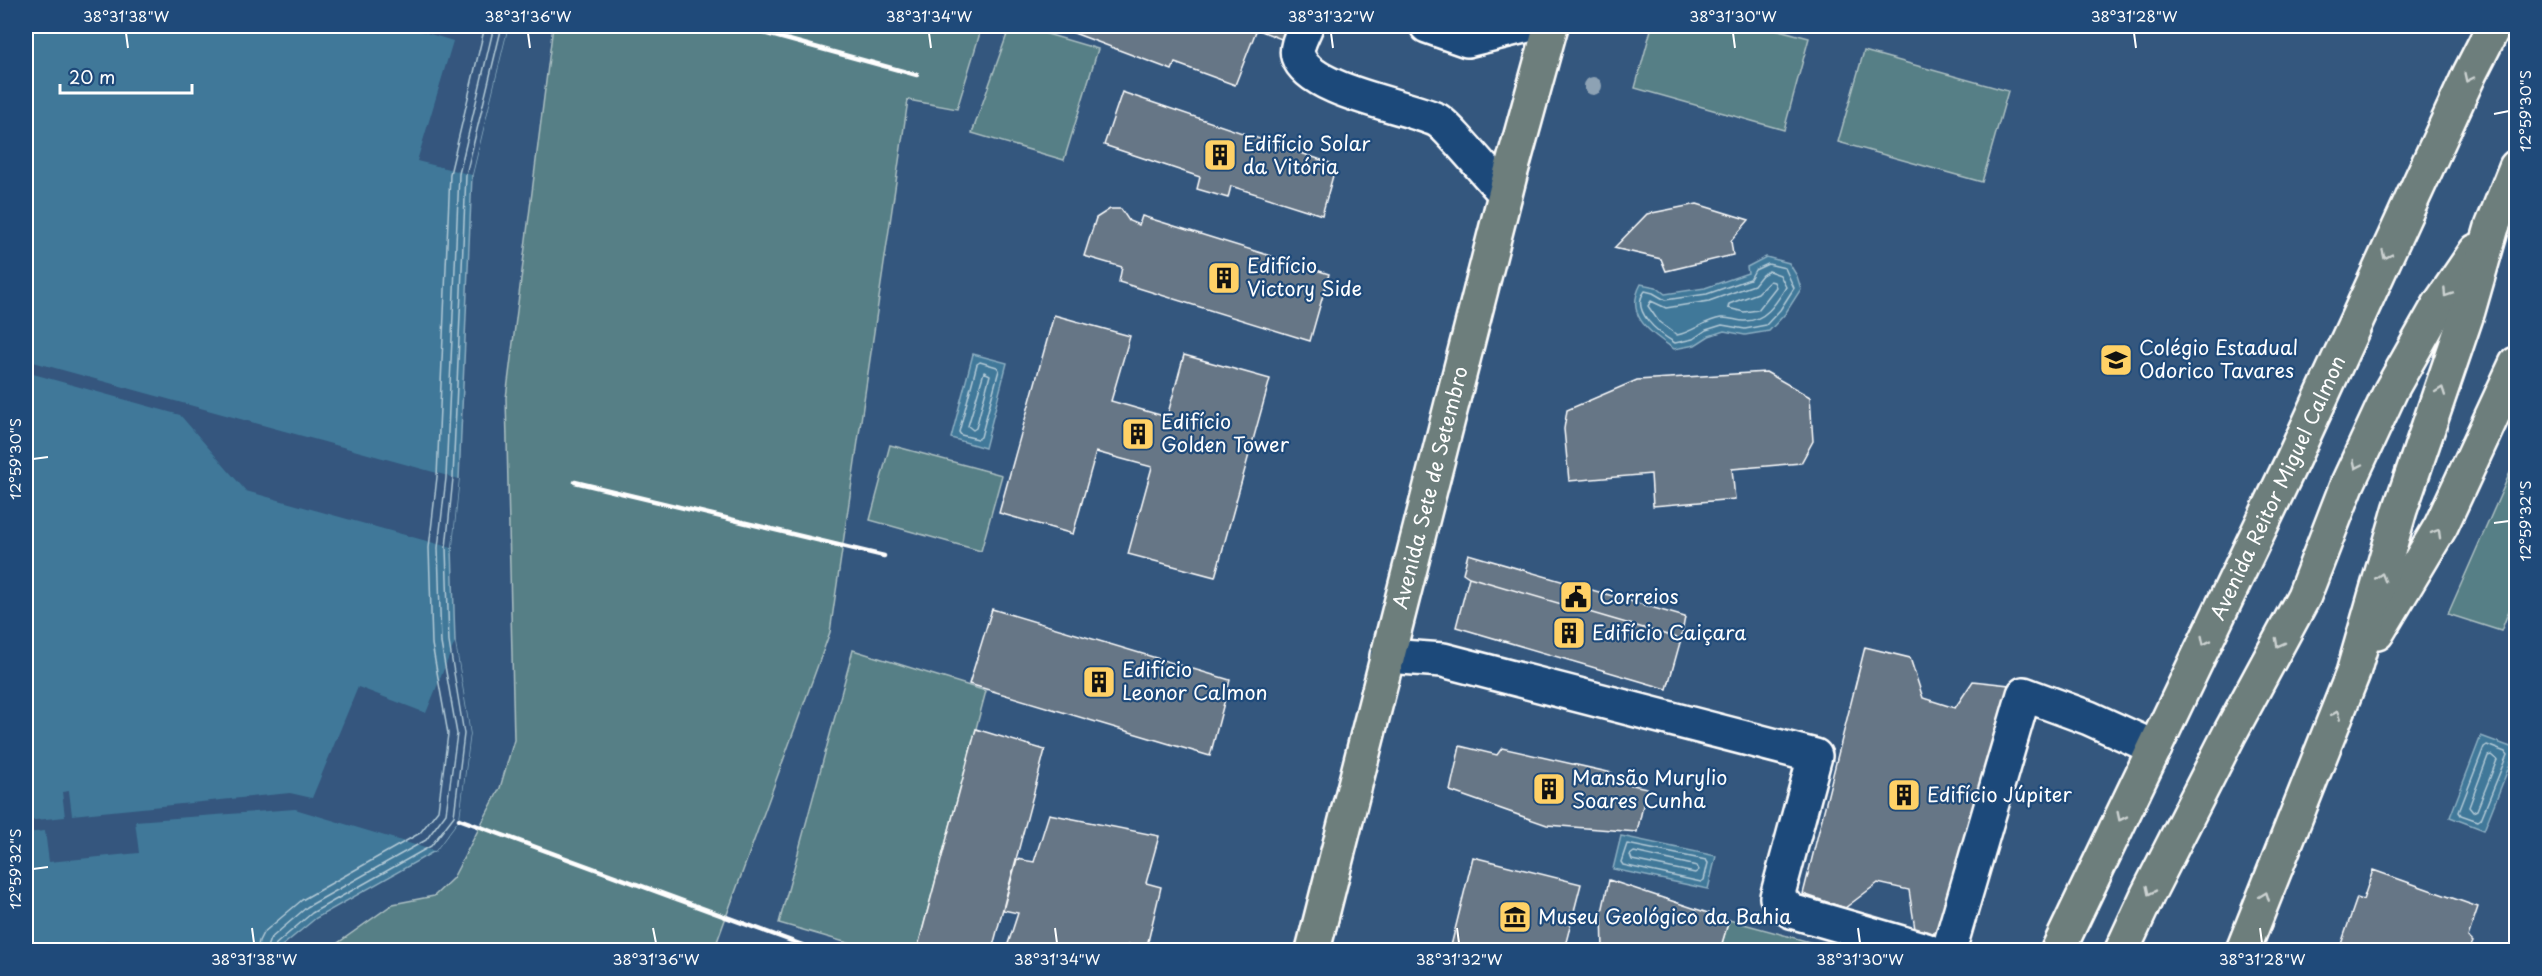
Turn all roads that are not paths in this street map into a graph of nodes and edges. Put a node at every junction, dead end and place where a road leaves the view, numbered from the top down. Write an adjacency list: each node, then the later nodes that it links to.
1 (1306, 26): 7 (lane)
2 (1427, 26): 3 (lane)
3 (1524, 26)
4 (1551, 26): 7 (main road, Avenida Sete de Setembro)
5 (2494, 26): 12 (main road, Avenida Reitor Miguel Calmon, one-way to 12)
6 (2517, 167): 8 (main road)
7 (1505, 193): 10 (main road, Avenida Sete de Setembro)
8 (2492, 227): 11 (main road, one-way to 8); 17 (main road, one-way to 17)
9 (2517, 364): 11 (main road, one-way to 9)
10 (1387, 656): 13 (main road, Avenida Sete de Setembro); 14 (lane)
11 (2352, 673): 18 (main road, one-way to 11)
12 (2155, 748): 15 (lane); 16 (main road, Avenida Reitor Miguel Calmon, one-way to 16)
13 (1313, 951)
14 (1926, 951)
15 (1949, 951)
16 (2058, 951)
17 (2122, 951)
18 (2244, 951)

